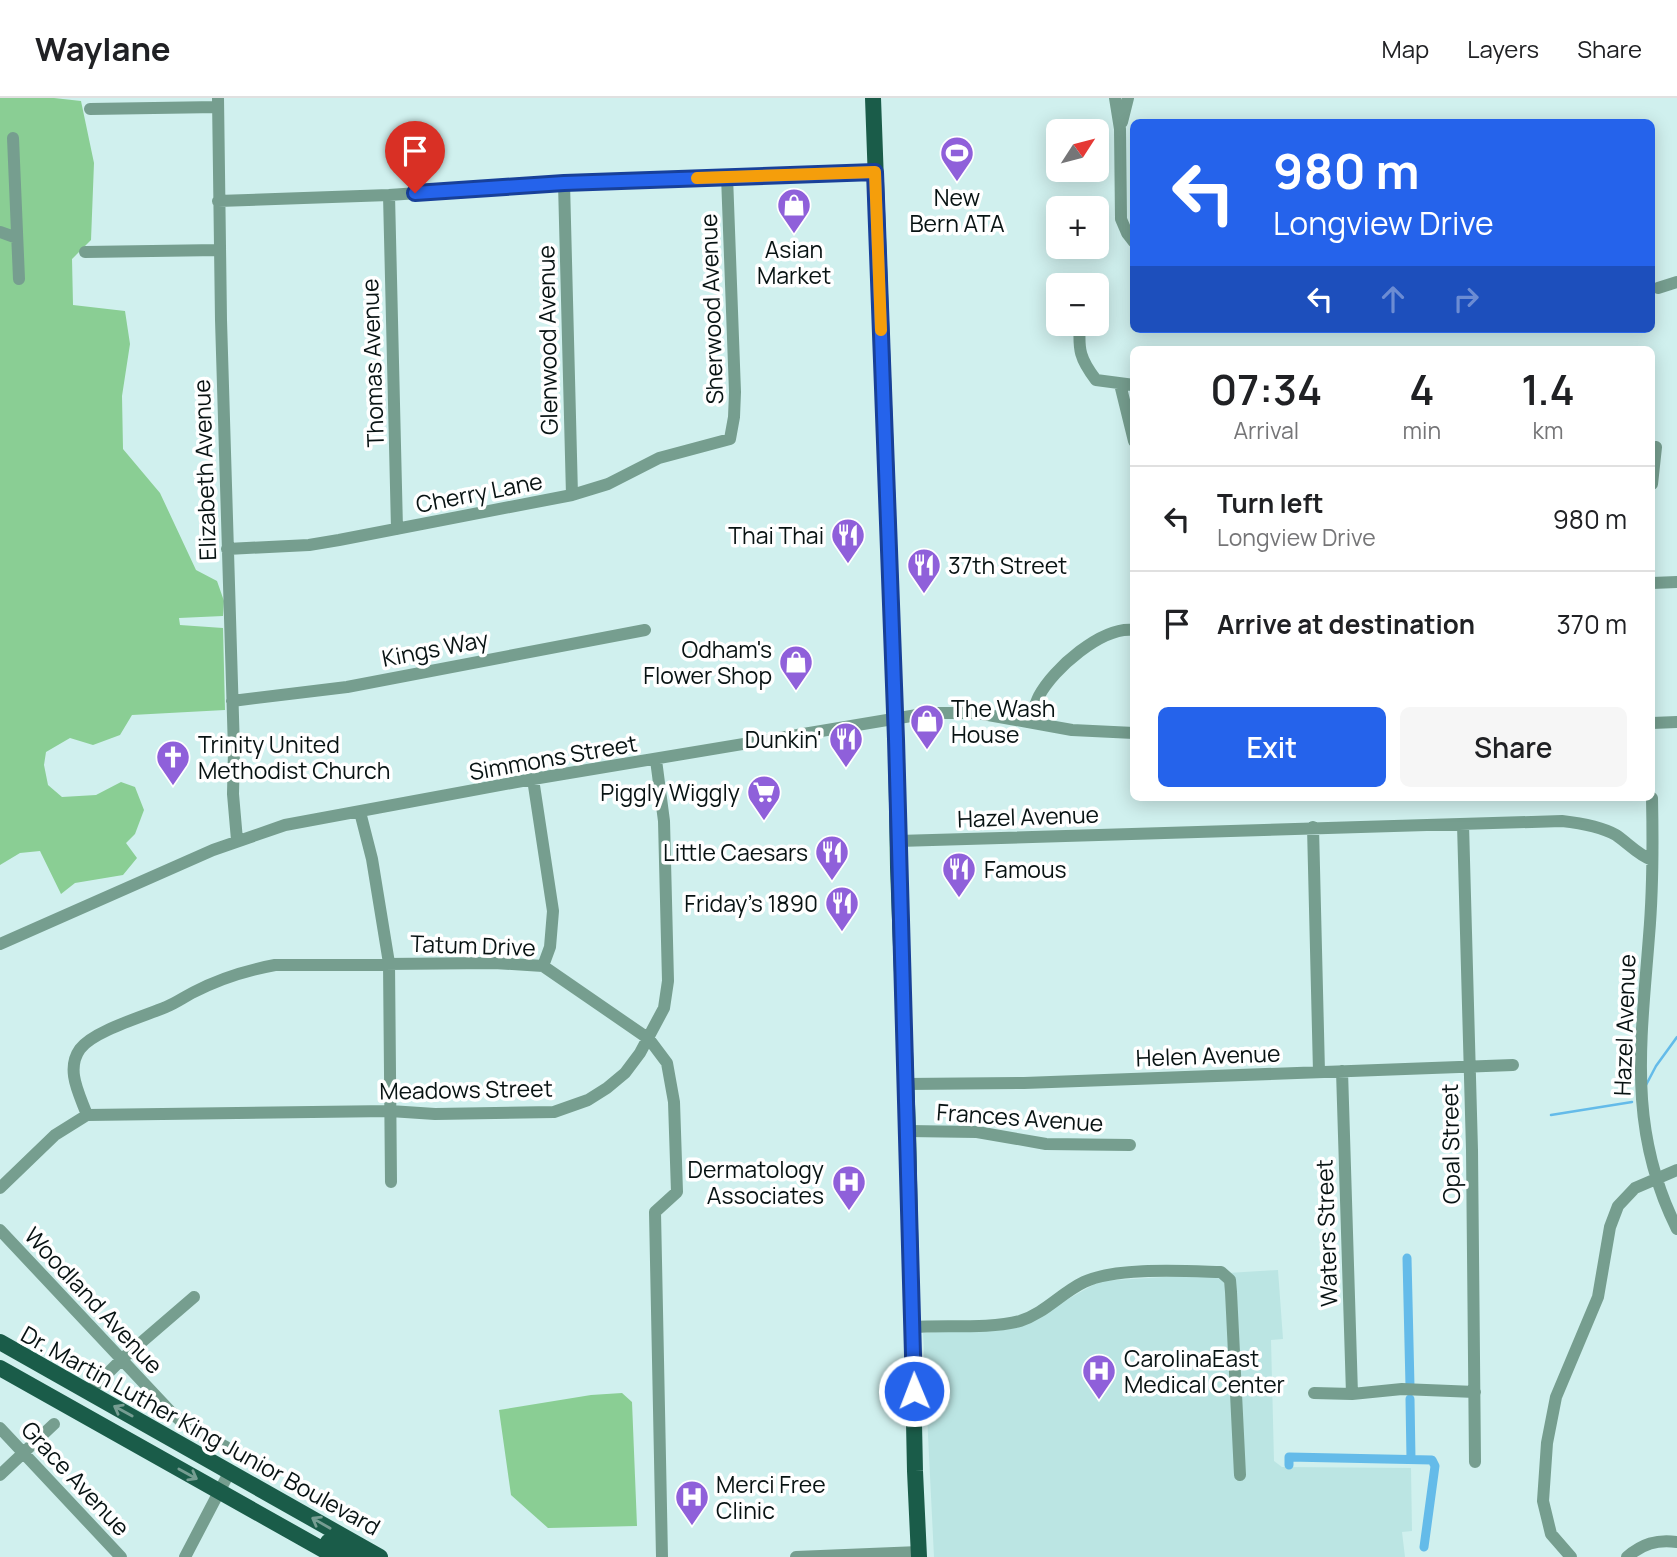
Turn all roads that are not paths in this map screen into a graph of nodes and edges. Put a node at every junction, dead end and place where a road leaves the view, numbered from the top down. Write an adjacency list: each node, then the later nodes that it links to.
1 (873, 98): 9 (main road)
2 (1115, 98): 6 (street)
3 (1128, 98): 6 (street)
4 (218, 103): 5 (street); 14 (street, Elizabeth Avenue)
5 (89, 108)
6 (1120, 130): 16 (street)
7 (13, 138): 11 (street)
8 (0, 171): 11 (street)
9 (875, 172): 10 (street); 38 (main road)
10 (727, 176): 12 (street); 27 (street, Sherwood Avenue)
11 (15, 177): 17 (street)
12 (564, 183): 13 (street); 30 (street, Glenwood Avenue)
13 (389, 195): 14 (street); 31 (street, Thomas Avenue)
14 (218, 201): 18 (street, Elizabeth Avenue)
15 (0, 232): 17 (street)
16 (1130, 237)
17 (17, 238): 20 (street)
18 (219, 250): 19 (street); 32 (street, Elizabeth Avenue)
19 (85, 253)
20 (19, 279)
21 (1677, 282): 22 (street)
22 (1658, 288)
23 (1080, 336): 24 (street)
24 (1120, 384): 25 (street); 26 (street)
25 (1130, 385)
26 (1130, 425)
27 (730, 439): 30 (street, Cherry Lane)
28 (1656, 447): 29 (street)
29 (1655, 456)
30 (572, 495): 31 (street, Cherry Lane)
31 (397, 529): 32 (street, Cherry Lane)
32 (227, 549): 37 (street, Elizabeth Avenue)
33 (1677, 582): 34 (street)
34 (1655, 583)
35 (1130, 629): 39 (street)
36 (645, 630): 37 (street, Kings Way)
37 (232, 701): 49 (street, Elizabeth Avenue)
38 (895, 718): 39 (street, Simmons Street); 43 (street, Simmons Street); 50 (main road)
39 (1030, 722): 42 (street, Simmons Street)
40 (1677, 722): 41 (street)
41 (1655, 723)
42 (1130, 733)
43 (656, 761): 44 (street, Simmons Street); 55 (street, Meadows Street)
44 (533, 779): 46 (street, Simmons Street); 54 (street)
45 (1652, 801): 51 (street, Hazel Avenue)
46 (360, 812): 49 (street, Simmons Street); 53 (street)
47 (1463, 824): 48 (street, Hazel Avenue); 51 (street, Hazel Avenue); 57 (street, Opal Street)
48 (1313, 827): 50 (street, Hazel Avenue); 59 (street)
49 (237, 840): 52 (street, Simmons Street)
50 (898, 841): 60 (main road)
51 (1653, 860): 66 (street, Hazel Avenue)
52 (0, 944)
53 (388, 963): 54 (street, Tatum Drive); 61 (street); 62 (street, Tatum Drive)
54 (543, 966): 55 (street, Tatum Drive)
55 (649, 1039): 61 (street, Meadows Street); 98 (street, Tatum Drive)
56 (1513, 1065): 57 (street, Helen Avenue)
57 (1470, 1066): 58 (street, Helen Avenue); 77 (street, Opal Street)
58 (1342, 1071): 59 (street, Helen Avenue); 79 (street, Waters Street)
59 (1319, 1072): 60 (street, Helen Avenue)
60 (905, 1084): 63 (main road)
61 (390, 1111): 62 (street, Meadows Street); 67 (street)
62 (87, 1115): 68 (street)
63 (908, 1131): 64 (street, Frances Avenue); 72 (main road)
64 (1130, 1145)
65 (1677, 1170): 66 (street)
66 (1657, 1178): 69 (street, Hazel Avenue); 100 (street)
67 (391, 1182)
68 (0, 1188)
69 (1677, 1229)
70 (0, 1230): 74 (street, Woodland Avenue)
71 (194, 1297): 74 (street)
72 (913, 1327): 88 (street); 92 (main road)
73 (0, 1342): 76 (main road, Dr. Martin Luther King Junior Boulevard)
74 (122, 1359): 76 (street); 82 (street, Woodland Avenue)
75 (0, 1368): 84 (main road, Dr. Martin Luther King Junior Boulevard)
76 (89, 1392): 84 (main road); 86 (main road, Dr. Martin Luther King Junior Boulevard, one-way to 76)
77 (1475, 1392): 79 (street); 85 (street, Opal Street)
78 (1314, 1393): 79 (street)
79 (1352, 1394)
80 (54, 1424): 83 (street)
81 (0, 1428): 83 (street, Grace Avenue)
82 (226, 1447)
83 (24, 1453): 87 (street); 94 (street, Grace Avenue)
84 (152, 1454): 89 (main road, Dr. Martin Luther King Junior Boulevard, one-way to 89)
85 (1475, 1462)
86 (230, 1471): 89 (street); 93 (main road, Dr. Martin Luther King Junior Boulevard, one-way to 86)
87 (0, 1475)
88 (1240, 1475)
89 (219, 1491): 90 (main road, Dr. Martin Luther King Junior Boulevard); 95 (street)
90 (270, 1520): 96 (main road, Dr. Martin Luther King Junior Boulevard); 97 (main road)
91 (1677, 1542): 101 (street)
92 (919, 1555): 99 (street)
93 (378, 1556)
94 (121, 1557)
95 (185, 1557)
96 (336, 1557)
97 (356, 1557)
98 (662, 1557)
99 (796, 1557)
100 (1571, 1557)
101 (1627, 1557)

